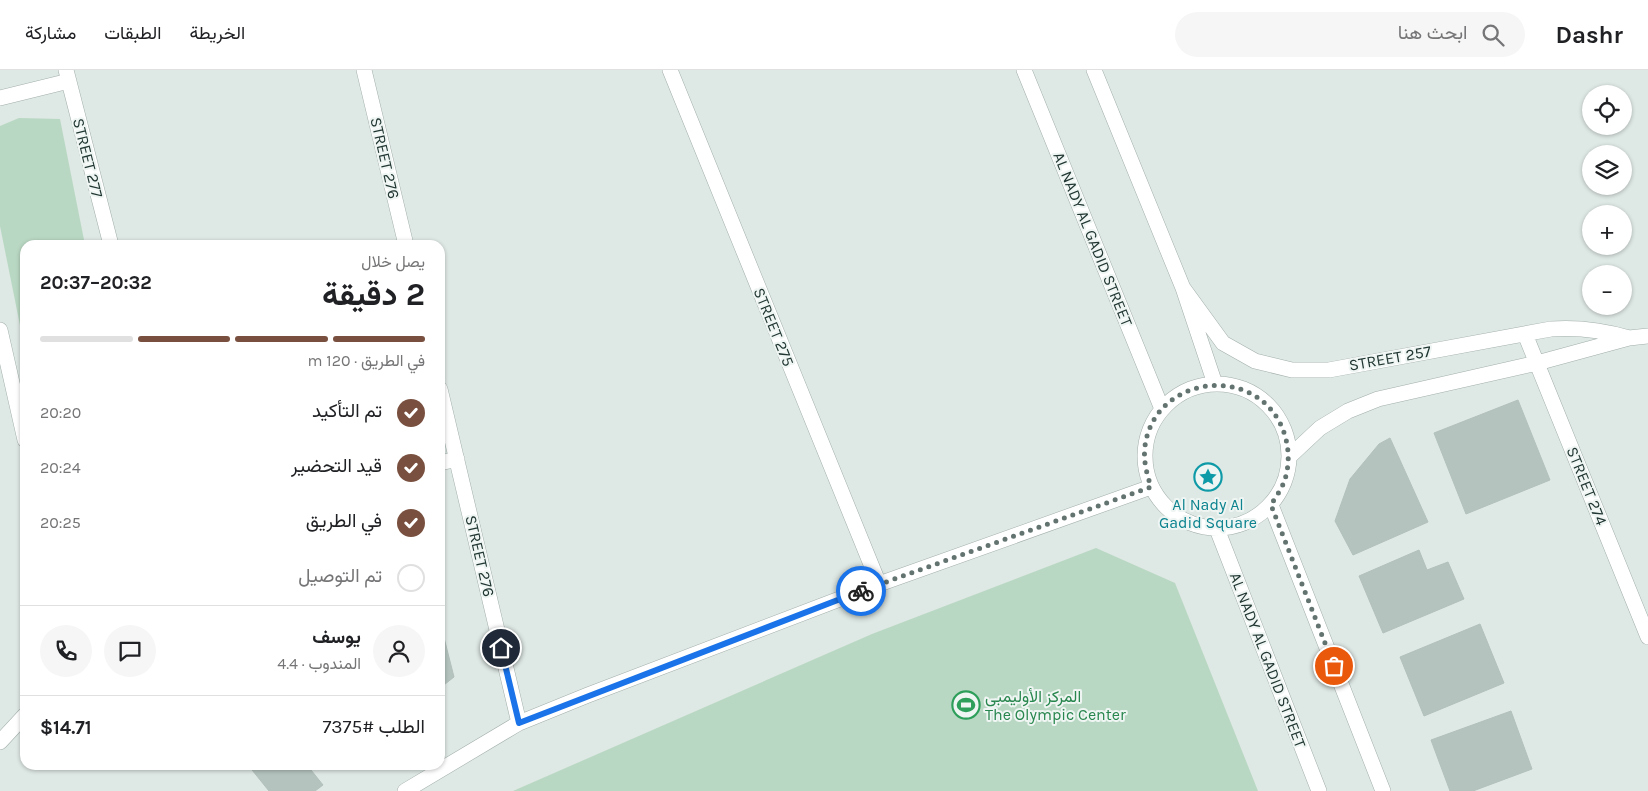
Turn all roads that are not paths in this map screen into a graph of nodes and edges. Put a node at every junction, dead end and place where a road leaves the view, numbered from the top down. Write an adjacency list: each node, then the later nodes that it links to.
1 (364, 70): 8 (street, STREET 276)
2 (670, 70): 25 (street, STREET 275)
3 (1024, 70): 16 (street, AL NADY AL GADID STREET)
4 (1094, 70): 9 (street)
5 (67, 76): 6 (street); 7 (street, STREET 277)
6 (0, 98)
7 (110, 240)
8 (405, 240)
9 (1183, 288): 11 (street, STREET 257); 15 (street)
10 (0, 330): 18 (street)
11 (1525, 334): 13 (street, STREET 257); 14 (street, STREET 274)
12 (1648, 336): 13 (street, STREET 257)
13 (1629, 338): 14 (street, STREET 257)
14 (1537, 363): 19 (street, STREET 257); 26 (street, STREET 274)
15 (1215, 384): 16 (street); 19 (street)
16 (1162, 409): 22 (street)
17 (445, 410): 20 (street, STREET 276)
18 (20, 418)
19 (1289, 457): 23 (street)
20 (457, 459): 21 (street); 28 (street, STREET 276)
21 (445, 462)
22 (1151, 487): 24 (street); 25 (street)
23 (1271, 505): 24 (street); 34 (street)
24 (1217, 529): 33 (street, AL NADY AL GADID STREET)
25 (879, 584): 28 (street)
26 (1646, 629)
27 (20, 720): 29 (street)
28 (519, 723): 30 (street)
29 (0, 742)
30 (445, 767)
31 (440, 770): 32 (street)
32 (405, 791)
33 (1319, 791)
34 (1383, 791)

